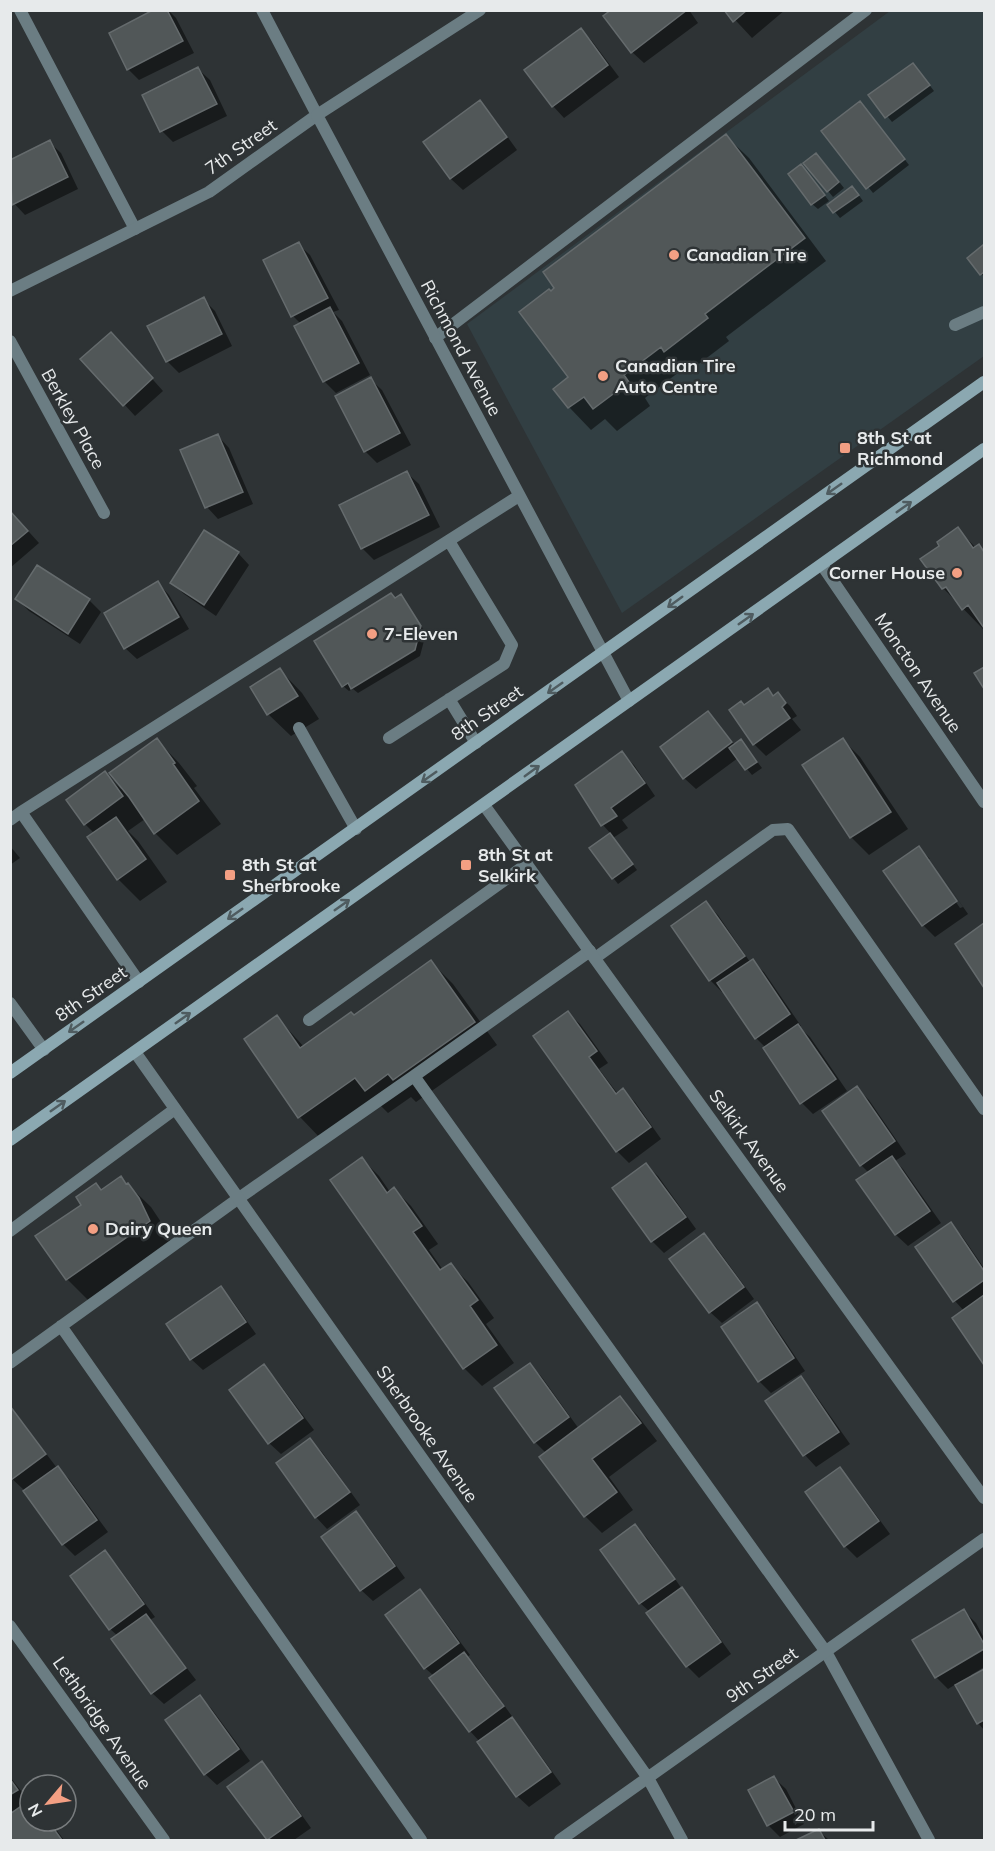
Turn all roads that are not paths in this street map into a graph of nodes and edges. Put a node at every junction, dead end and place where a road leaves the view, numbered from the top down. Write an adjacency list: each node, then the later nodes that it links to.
1 (21, 10): 6 (street)
2 (262, 10): 5 (street, Richmond Avenue)
3 (480, 10): 5 (street, 7th Street)
4 (866, 10): 10 (street)
5 (317, 115): 6 (street, 7th Street); 10 (street, Richmond Avenue)
6 (135, 229): 7 (street, 7th Street)
7 (10, 291)
8 (984, 312): 9 (street)
9 (955, 325)
10 (435, 338): 14 (street, Richmond Avenue)
11 (10, 341): 15 (street, Berkley Place)
12 (984, 382): 18 (main road, 8th Street, one-way to 18)
13 (984, 449): 17 (main road, one-way to 13)
14 (519, 496): 16 (street); 18 (street, Richmond Avenue)
15 (104, 513)
16 (449, 541): 19 (street); 26 (street)
17 (822, 565): 20 (main road, one-way to 17); 24 (street, Moncton Avenue)
18 (603, 654): 20 (street, Richmond Avenue); 23 (main road, 8th Street, one-way to 23)
19 (449, 699): 22 (street); 23 (street)
20 (629, 701): 25 (main road, one-way to 20)
21 (299, 728): 28 (street)
22 (388, 738)
23 (476, 743): 28 (main road, 8th Street, one-way to 28)
24 (984, 802)
25 (484, 805): 29 (street, Selkirk Avenue); 35 (main road, one-way to 25)
26 (21, 812): 27 (street); 31 (street)
27 (10, 820)
28 (356, 829): 31 (main road, 8th Street, one-way to 31)
29 (527, 864): 30 (street, Selkirk Avenue); 33 (street)
30 (592, 955): 37 (street); 39 (street); 45 (street, Selkirk Avenue)
31 (139, 982): 34 (main road, 8th Street, one-way to 34)
32 (11, 1005): 34 (street)
33 (309, 1020)
34 (44, 1050): 36 (main road, 8th Street)
35 (135, 1052): 38 (street, Sherbrooke Avenue); 40 (main road, one-way to 35)
36 (10, 1073)
37 (414, 1076): 41 (street); 48 (street)
38 (176, 1109): 41 (street, Sherbrooke Avenue); 42 (street)
39 (984, 1109)
40 (10, 1140)
41 (239, 1198): 43 (street); 49 (street, Sherbrooke Avenue)
42 (10, 1231)
43 (61, 1326): 44 (street); 51 (street)
44 (10, 1363)
45 (984, 1498)
46 (984, 1539): 48 (street, 9th Street)
47 (10, 1626): 50 (street, Lethbridge Avenue)
48 (826, 1652): 49 (street, 9th Street); 54 (street)
49 (648, 1778): 52 (street, 9th Street); 53 (street, Sherbrooke Avenue)
50 (164, 1840)
51 (421, 1840)
52 (560, 1840)
53 (682, 1840)
54 (929, 1840)

